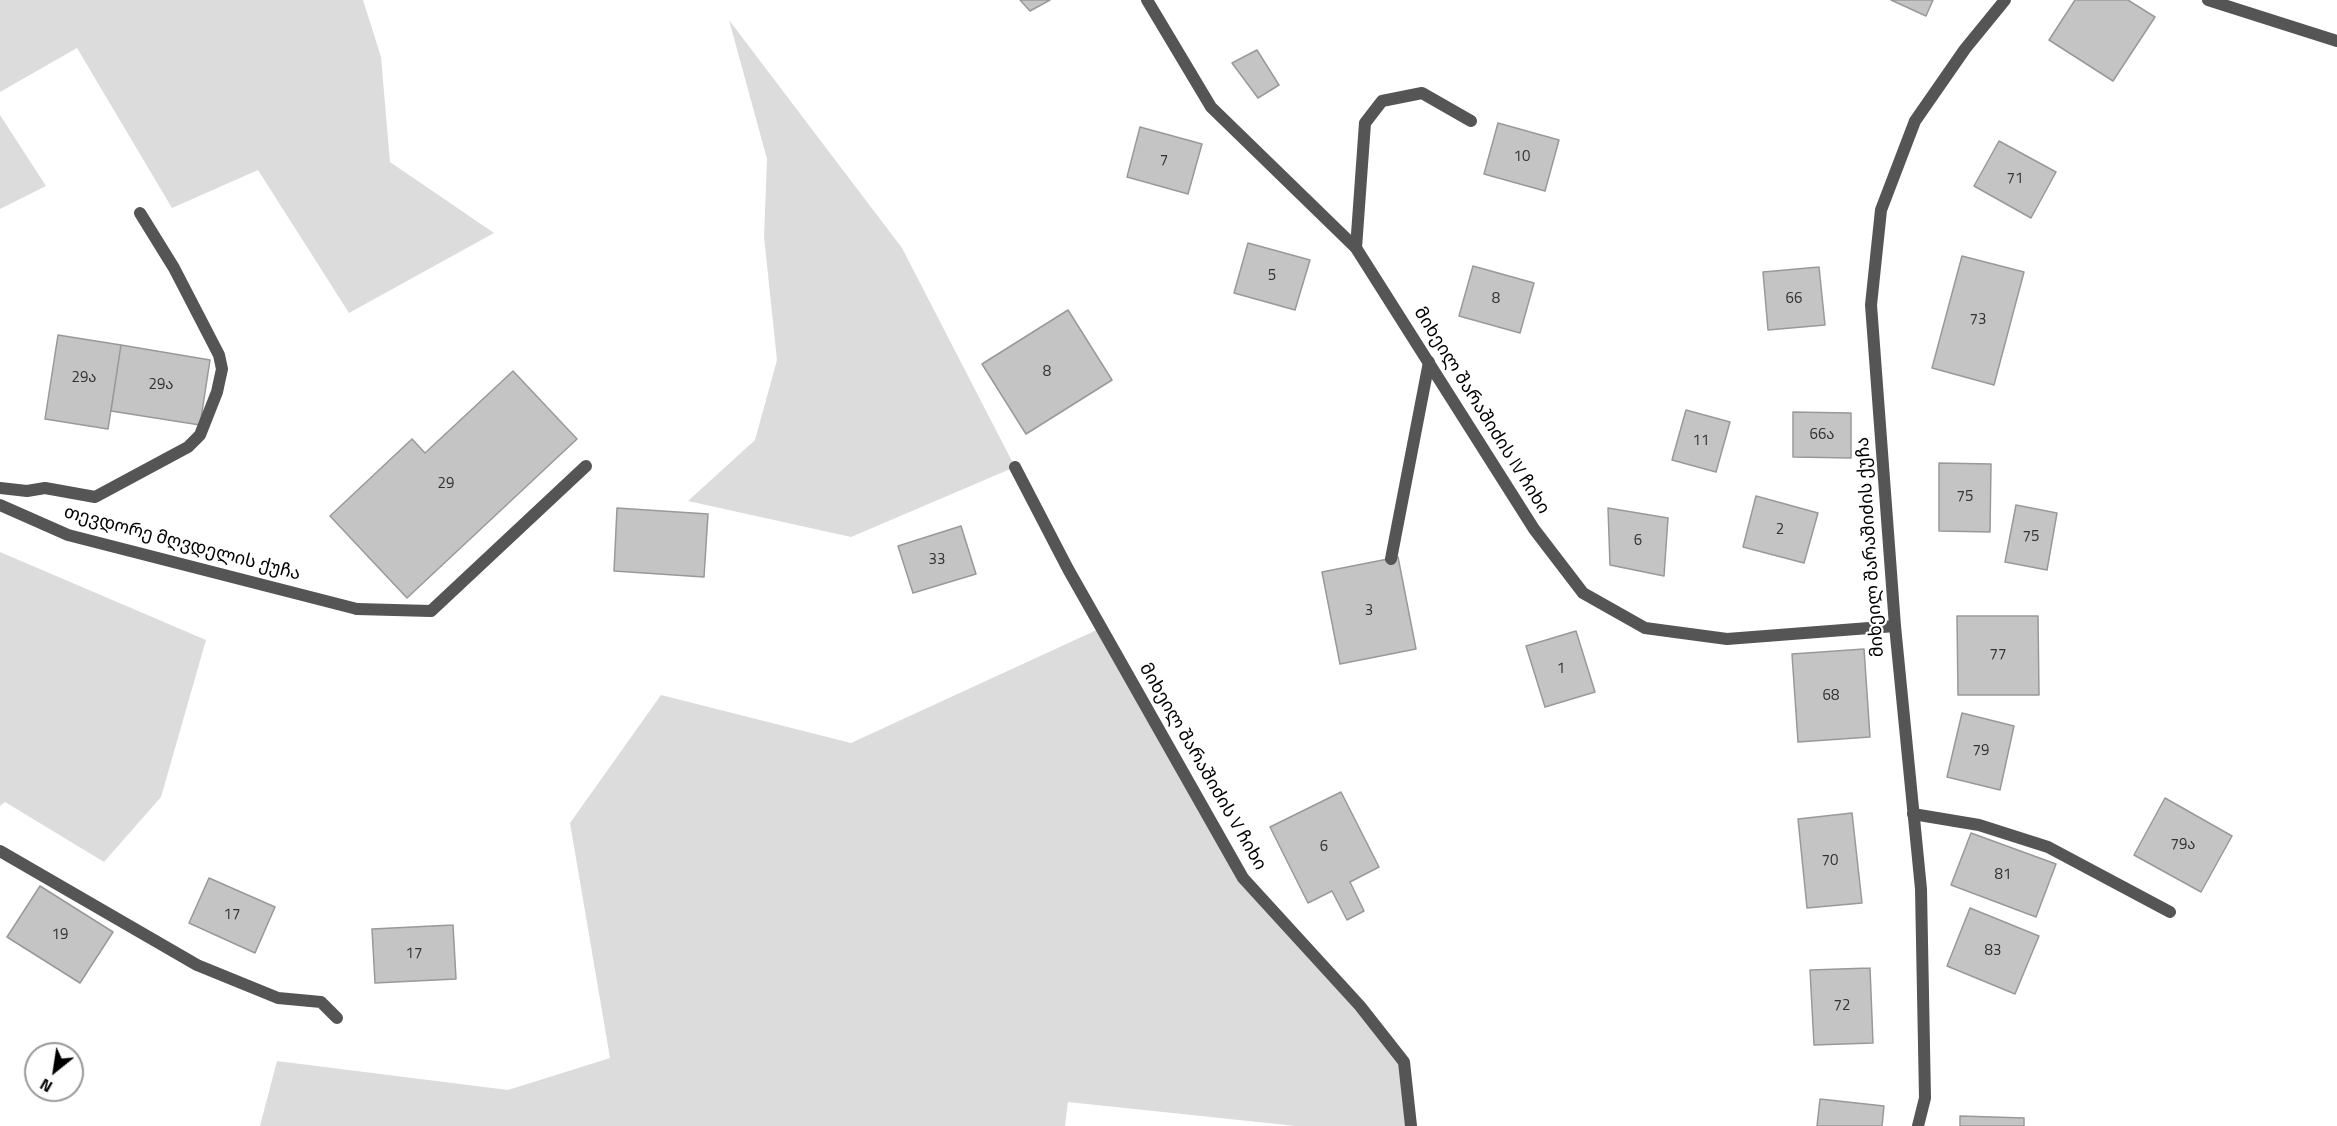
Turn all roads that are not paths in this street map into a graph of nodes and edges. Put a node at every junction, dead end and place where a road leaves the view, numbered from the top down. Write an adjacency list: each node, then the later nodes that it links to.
1 (1148, 0): 7 (street, მიხეილ შარაშიძის IV ჩიხი)
2 (2005, 0): 14 (street, მიხეილ შარაშიძის ქუჩა)
3 (2208, 0): 4 (street)
4 (2337, 41)
5 (1471, 121): 7 (street)
6 (140, 213): 11 (street)
7 (1356, 248): 8 (street, მიხეილ შარაშიძის IV ჩიხი)
8 (1429, 362): 13 (street); 14 (street, მიხეილ შარაშიძის IV ჩიხი)
9 (586, 466): 12 (street, თევდორე მღვდელის ქუჩა)
10 (1015, 467): 19 (street, მიხეილ შარაშიძის V ჩიხი)
11 (0, 488)
12 (0, 505)
13 (1391, 559)
14 (1895, 626): 15 (street, მიხეილ შარაშიძის ქუჩა)
15 (1913, 814): 17 (street); 20 (street, მიხეილ შარაშიძის ქუჩა)
16 (0, 851): 18 (street)
17 (2170, 912)
18 (337, 1018)
19 (1411, 1126)
20 (1918, 1126)

